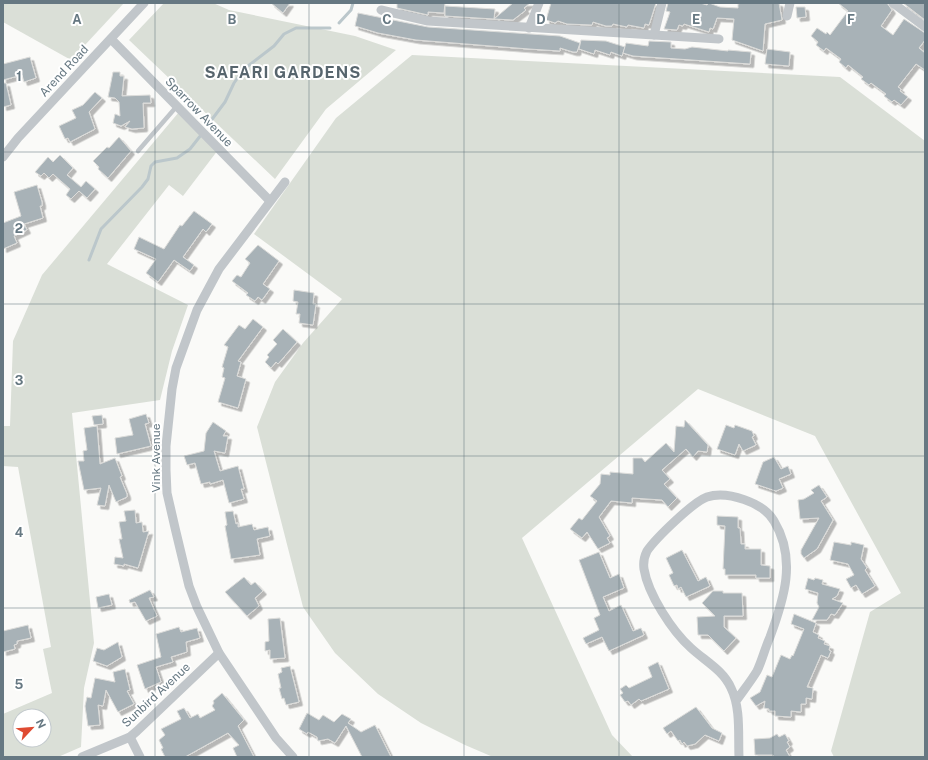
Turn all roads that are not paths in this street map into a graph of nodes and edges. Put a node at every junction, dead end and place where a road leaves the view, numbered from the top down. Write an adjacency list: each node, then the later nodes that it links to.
1 (144, 3): 11 (street, Arend Road)
2 (540, 3): 9 (street)
3 (662, 3): 10 (street)
4 (790, 3): 7 (street)
5 (893, 3): 8 (street)
6 (381, 10): 9 (street)
7 (787, 16)
8 (925, 27)
9 (529, 28): 10 (street)
10 (654, 35): 12 (street)
11 (111, 39): 13 (street, Sparrow Avenue); 15 (street, Arend Road)
12 (719, 40)
13 (177, 106): 14 (lane); 17 (street, Sparrow Avenue)
14 (138, 151)
15 (3, 157)
16 (285, 182): 17 (street, Vink Avenue)
17 (270, 201): 18 (street, Vink Avenue)
18 (219, 653): 20 (street, Sunbird Avenue); 23 (street, Vink Avenue)
19 (736, 701): 19 (street); 24 (street)
20 (130, 737): 21 (street, Sunbird Avenue); 22 (street)
21 (82, 757)
22 (140, 757)
23 (293, 757)
24 (739, 757)

